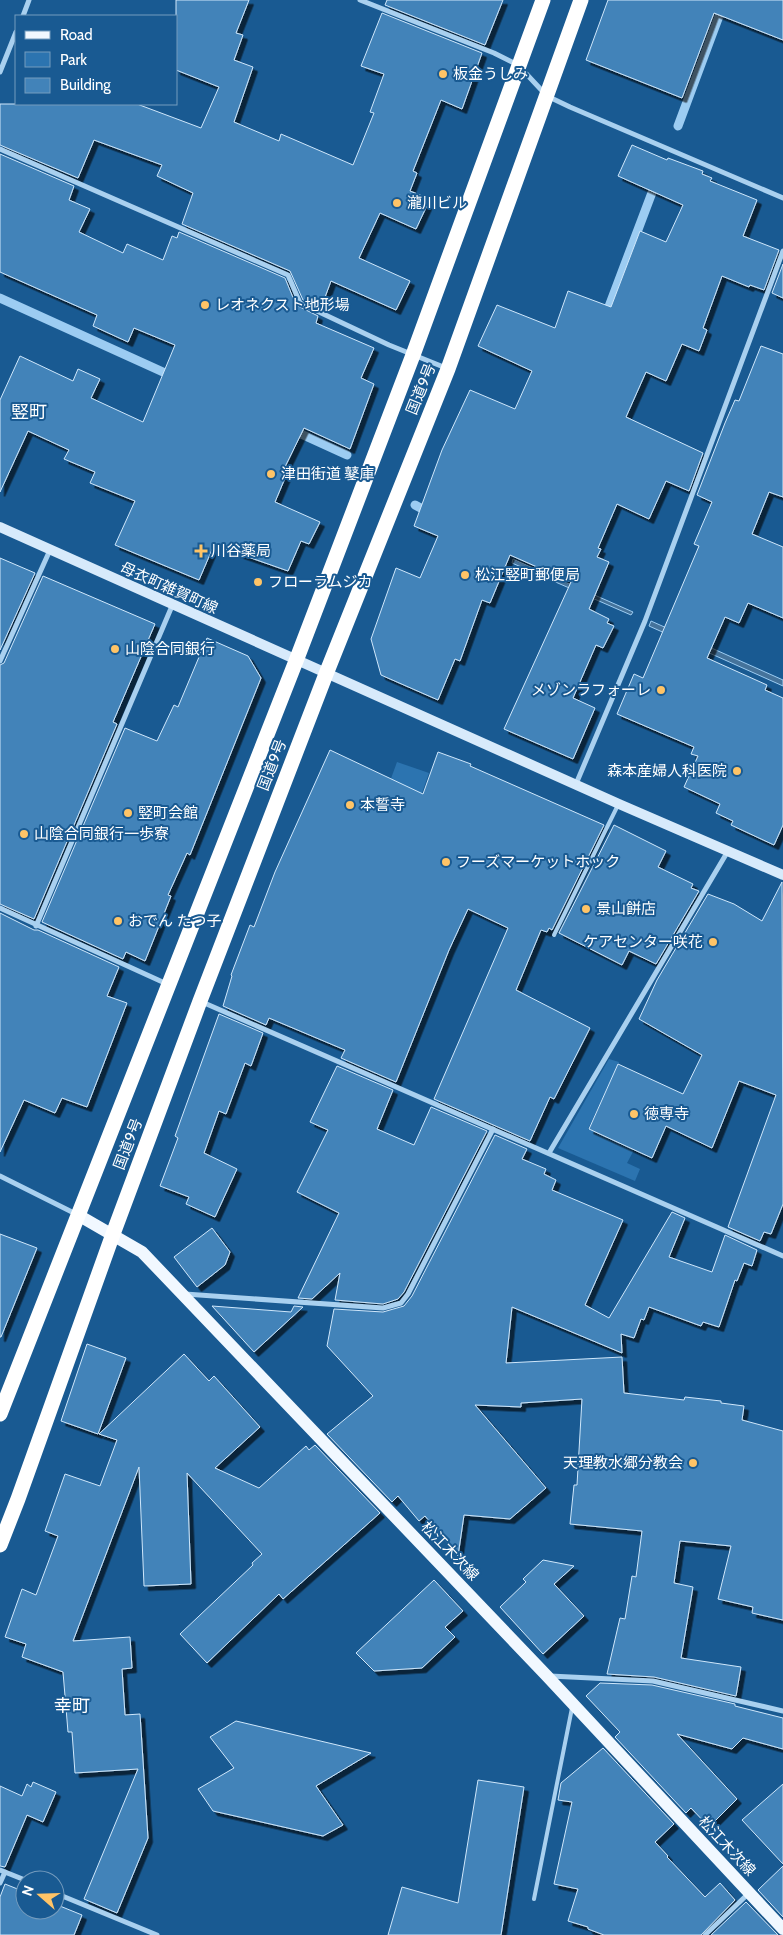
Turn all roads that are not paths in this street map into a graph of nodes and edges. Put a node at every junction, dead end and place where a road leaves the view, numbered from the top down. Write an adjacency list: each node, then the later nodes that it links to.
1 (29, 0): 5 (street)
2 (360, 0): 7 (street)
3 (543, 0): 7 (highway, 国道9号)
4 (581, 0): 9 (highway, 国道9号)
5 (23, 15)
6 (15, 34): 8 (street)
7 (518, 65): 9 (street); 13 (highway, 国道9号)
8 (0, 72)
9 (547, 96): 11 (street); 14 (highway, 国道9号)
10 (0, 148): 13 (street)
11 (783, 198)
12 (783, 251): 21 (street)
13 (413, 355): 14 (street); 19 (highway, 国道9号)
14 (448, 369): 20 (highway, 国道9号)
15 (0, 527): 16 (street, 母衣町雑賀町線)
16 (50, 550): 17 (street, 母衣町雑賀町線); 18 (street)
17 (172, 606): 19 (street, 母衣町雑賀町線); 26 (street)
18 (0, 661)
19 (296, 661): 20 (street, 母衣町雑賀町線); 28 (highway, 国道9号)
20 (326, 674): 21 (street, 母衣町雑賀町線); 29 (highway, 国道9号)
21 (576, 785): 22 (street, 母衣町雑賀町線)
22 (619, 804): 23 (street, 母衣町雑賀町線); 27 (lane)
23 (728, 850): 24 (street, 母衣町雑賀町線); 31 (street)
24 (783, 875)
25 (0, 908): 26 (street)
26 (36, 926): 28 (street)
27 (554, 935)
28 (170, 986): 33 (highway, 国道9号)
29 (200, 1001): 30 (street); 34 (highway, 国道9号)
30 (493, 1128): 31 (street); 36 (street)
31 (550, 1153): 35 (street)
32 (0, 1176): 33 (street)
33 (78, 1215): 34 (main road, 松江木次線); 37 (highway, 国道9号)
34 (113, 1234): 36 (main road, 松江木次線); 38 (highway, 国道9号)
35 (783, 1256)
36 (183, 1293): 39 (main road, 松江木次線)
37 (0, 1414)
38 (0, 1545)
39 (546, 1676): 40 (main road, 松江木次線); 41 (street)
40 (572, 1704): 45 (main road, 松江木次線); 47 (lane)
41 (783, 1711)
42 (2, 1871): 43 (street); 44 (street)
43 (15, 1876)
44 (0, 1884)
45 (749, 1893): 48 (main road, 松江木次線); 50 (street)
46 (65, 1897): 49 (street)
47 (534, 1899)
48 (783, 1929)
49 (157, 1935)
50 (705, 1935)

